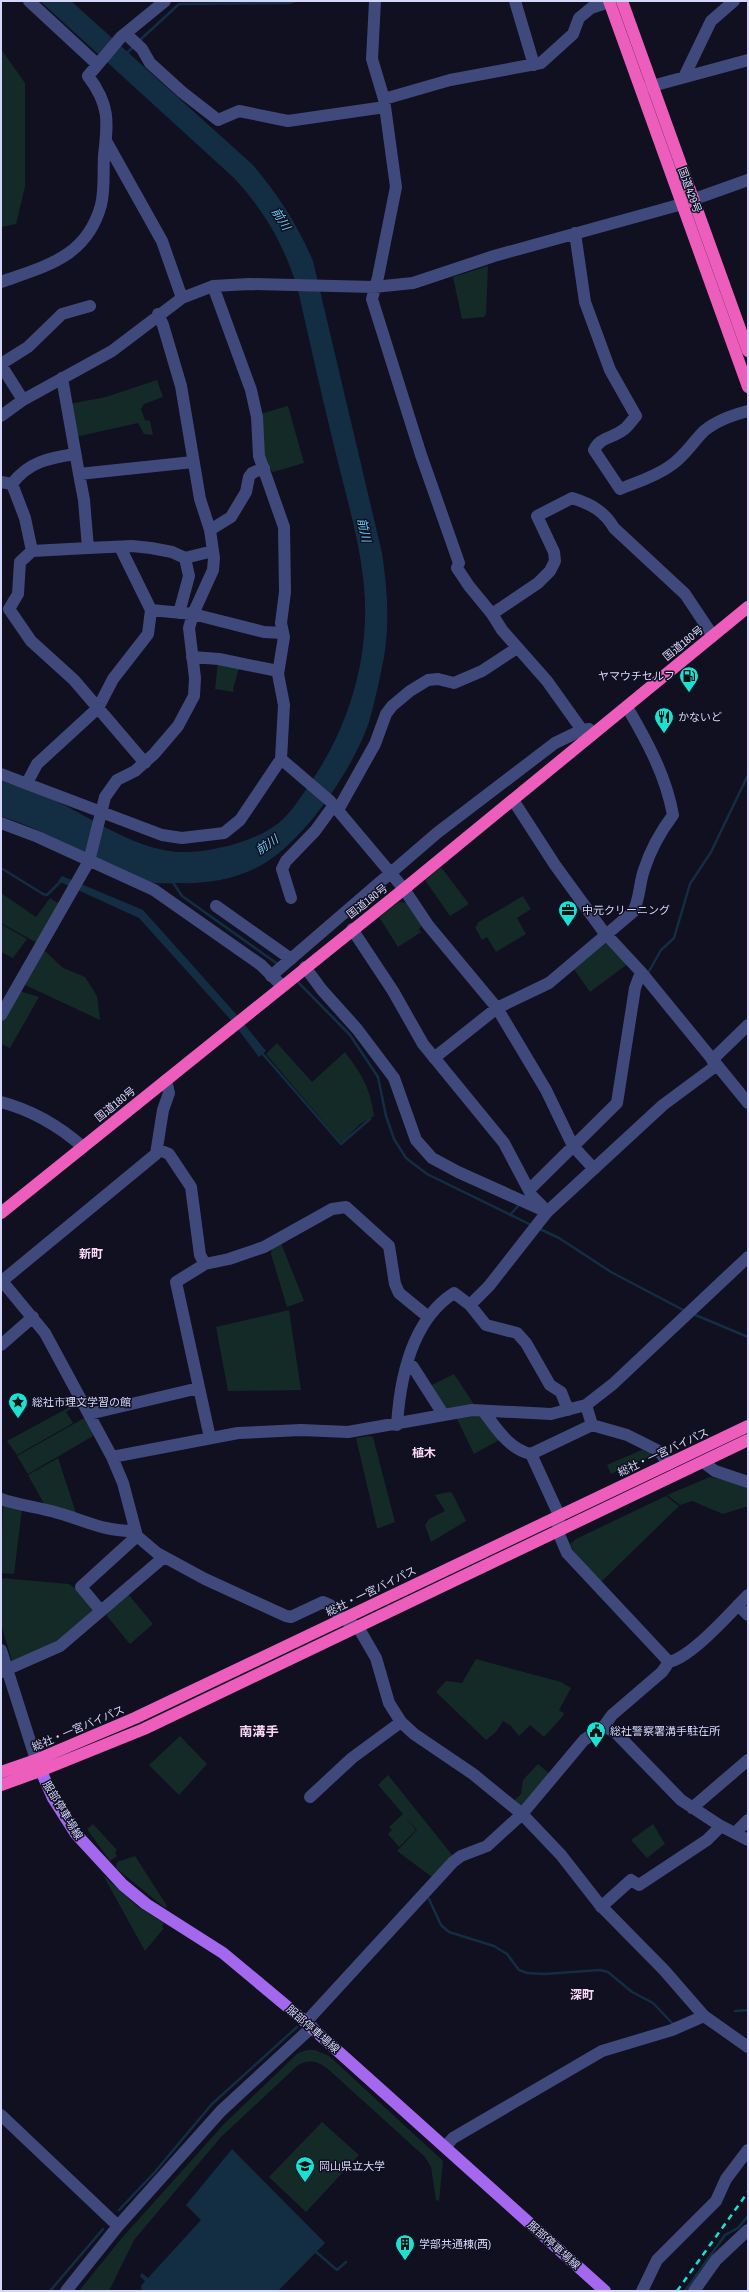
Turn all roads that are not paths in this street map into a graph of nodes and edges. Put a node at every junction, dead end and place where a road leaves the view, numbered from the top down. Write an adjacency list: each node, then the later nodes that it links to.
1 (29, 1): 10 (street)
2 (165, 1): 8 (street)
3 (375, 1): 15 (street)
4 (515, 1): 11 (street)
5 (609, 1): 11 (street); 14 (highway, 国道429号)
6 (622, 1): 13 (highway, 国道429号)
7 (734, 1): 12 (street)
8 (129, 40): 10 (street); 15 (street)
9 (748, 60): 12 (street)
10 (98, 63): 16 (street)
11 (534, 65): 15 (street)
12 (684, 77): 13 (street)
13 (653, 85): 14 (street); 18 (highway, 国道429号)
14 (641, 89): 19 (highway, 国道429号)
15 (385, 103): 23 (street)
16 (106, 141): 21 (street); 24 (street)
17 (747, 183): 18 (street)
18 (694, 199): 19 (street); 27 (highway, 国道429号)
19 (681, 204): 20 (street); 30 (highway, 国道429号)
20 (575, 233): 23 (street); 32 (street)
21 (1, 282)
22 (213, 286): 23 (street); 24 (street); 36 (street)
23 (374, 287): 50 (street)
24 (182, 298): 26 (street)
25 (90, 306): 28 (street)
26 (158, 314): 29 (street); 35 (street)
27 (748, 351)
28 (1, 365): 31 (street)
29 (62, 378): 31 (street); 34 (street)
30 (748, 387)
31 (23, 400): 33 (street)
32 (748, 410)
33 (1, 416)
34 (75, 454): 37 (street); 38 (street)
35 (193, 462): 37 (street); 39 (street)
36 (264, 468): 39 (street); 51 (street)
37 (79, 474): 41 (street)
38 (6, 483): 42 (street)
39 (210, 530): 43 (street)
40 (120, 547): 41 (street); 44 (street); 46 (street)
41 (88, 548): 42 (street)
42 (32, 551): 47 (street)
43 (213, 551): 44 (street); 49 (street)
44 (185, 558): 48 (street)
45 (748, 607): 52 (highway, 国道180号)
46 (151, 610): 48 (street); 57 (street)
47 (5, 612): 57 (street)
48 (179, 613): 49 (street)
49 (193, 614): 51 (street); 54 (street)
50 (492, 614): 52 (street); 53 (street)
51 (283, 633): 55 (street)
52 (714, 636): 56 (highway, 国道180号)
53 (517, 648): 58 (street); 65 (street)
54 (192, 657): 55 (street); 61 (street)
55 (278, 671): 60 (street)
56 (627, 707): 59 (highway, 国道180号); 74 (street)
57 (98, 708): 61 (street); 63 (street)
58 (582, 730): 59 (street); 69 (street)
59 (597, 731): 64 (highway, 国道180号)
60 (281, 759): 65 (street); 66 (street)
61 (145, 763): 66 (street)
62 (1, 774): 63 (street)
63 (27, 783): 66 (street)
64 (513, 800): 70 (highway, 国道180号); 74 (street)
65 (334, 805): 69 (street); 71 (street)
66 (100, 816): 68 (street)
67 (1, 823): 68 (street)
68 (90, 860): 77 (street); 81 (street)
69 (392, 874): 70 (street); 75 (street)
70 (404, 889): 73 (highway, 国道180号); 80 (street)
71 (291, 898)
72 (216, 906): 75 (street)
73 (352, 929): 76 (highway, 国道180号); 83 (street)
74 (608, 935): 78 (street); 80 (street)
75 (290, 960): 77 (street)
76 (303, 969): 79 (highway, 国道180号); 94 (street)
77 (273, 974): 79 (street)
78 (644, 976): 84 (street); 89 (street)
79 (284, 985): 85 (highway, 国道180号)
80 (497, 1008): 83 (street); 89 (street)
81 (1, 1015)
82 (748, 1025): 84 (street)
83 (434, 1058): 92 (street)
84 (714, 1063): 87 (street); 91 (street)
85 (166, 1080): 88 (highway, 国道180号); 90 (street)
86 (1, 1102): 88 (street)
87 (748, 1103)
88 (83, 1147): 93 (highway, 国道180号)
89 (575, 1148): 91 (street); 92 (street)
90 (157, 1149): 96 (street); 97 (street)
91 (594, 1169): 94 (street)
92 (529, 1190): 94 (street)
93 (1, 1213)
94 (546, 1213): 98 (street)
95 (748, 1257): 104 (street)
96 (205, 1264): 99 (street); 103 (street)
97 (2, 1281): 100 (street)
98 (470, 1305): 99 (street); 105 (street)
99 (427, 1316): 102 (street)
100 (33, 1317): 101 (street); 107 (street)
101 (1, 1345)
102 (408, 1363): 108 (street); 110 (street)
103 (199, 1388): 107 (street); 112 (street)
104 (586, 1405): 105 (street); 109 (street)
105 (568, 1410): 106 (street)
106 (484, 1412): 108 (street); 114 (street)
107 (88, 1414): 116 (street)
108 (444, 1414): 110 (street)
109 (592, 1424): 114 (street); 117 (street)
110 (397, 1425): 112 (street)
111 (748, 1426): 115 (highway, 総社・一宮バイパス)
112 (210, 1438): 116 (street)
113 (748, 1440): 118 (highway, 総社・一宮バイパス)
114 (531, 1454): 121 (street)
115 (687, 1455): 117 (highway, 総社・一宮バイパス); 118 (highway)
116 (112, 1457): 123 (street)
117 (669, 1464): 121 (highway, 総社・一宮バイパス)
118 (698, 1464): 119 (street); 122 (highway, 総社・一宮バイパス)
119 (748, 1482)
120 (1, 1499): 123 (street)
121 (559, 1515): 122 (street); 129 (highway, 総社・一宮バイパス)
122 (558, 1532): 130 (highway, 総社・一宮バイパス); 132 (street)
123 (136, 1534): 124 (street); 127 (street)
124 (164, 1557): 127 (street); 129 (street)
125 (748, 1595): 126 (street)
126 (738, 1605): 128 (street); 132 (street)
127 (101, 1611): 133 (street)
128 (748, 1615)
129 (342, 1620): 130 (street); 137 (highway, 総社・一宮バイパス)
130 (358, 1627): 134 (street); 137 (highway, 総社・一宮バイパス)
131 (1, 1650): 133 (street)
132 (669, 1662): 135 (street)
133 (4, 1670): 137 (street)
134 (401, 1722): 140 (street); 142 (street)
135 (604, 1726): 141 (street); 142 (street)
136 (748, 1760): 141 (street)
137 (38, 1766): 138 (highway, 総社・一宮バイパス); 139 (highway, 総社・一宮バイパス); 149 (main road, 服部停車場線)
138 (1, 1772)
139 (1, 1785)
140 (310, 1796)
141 (692, 1808): 144 (street)
142 (522, 1814): 147 (street); 149 (street)
143 (748, 1820): 145 (street)
144 (721, 1826): 145 (street); 147 (street)
145 (735, 1833): 146 (street)
146 (748, 1840)
147 (601, 1907): 148 (street)
148 (704, 2016): 150 (street); 152 (street)
149 (309, 2025): 152 (main road, 服部停車場線); 154 (street)
150 (748, 2047)
151 (1, 2115): 154 (street)
152 (445, 2147): 157 (main road, 服部停車場線)
153 (748, 2150): 158 (street)
154 (118, 2226): 156 (street)
155 (748, 2230): 159 (street)
156 (66, 2291)
157 (605, 2291)
158 (642, 2291)
159 (694, 2291)

